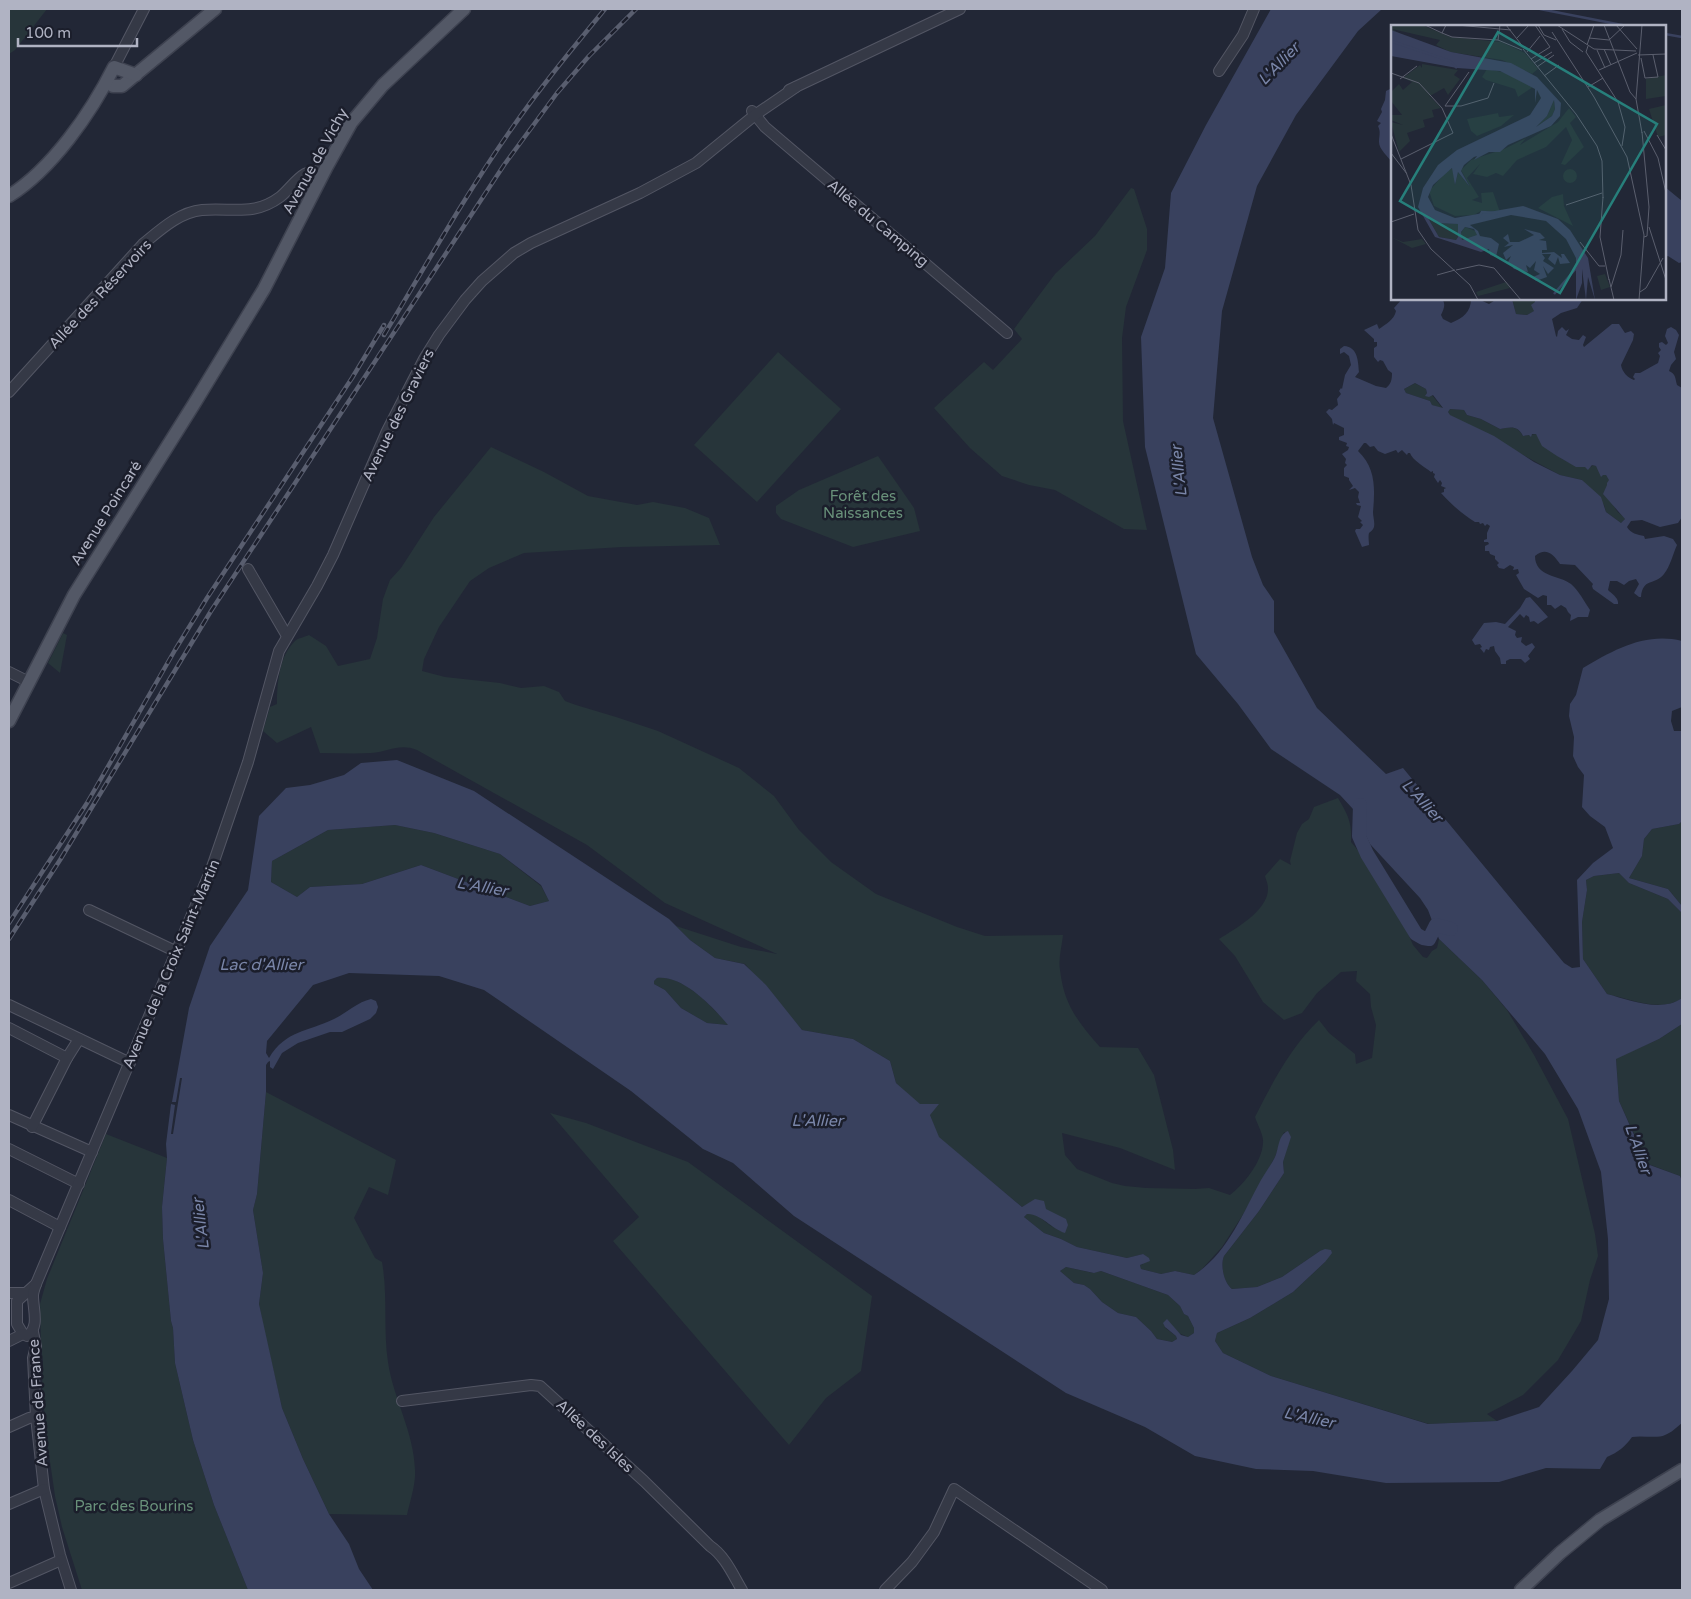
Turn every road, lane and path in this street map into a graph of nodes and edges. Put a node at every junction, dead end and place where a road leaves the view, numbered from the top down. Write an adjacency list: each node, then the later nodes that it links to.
1 (144, 9): 6 (street)
2 (215, 9): 8 (main road)
3 (464, 9): 11 (main road, Avenue de Vichy)
4 (960, 9): 10 (street, Avenue des Graviers)
5 (1254, 9): 7 (street)
6 (114, 68): 8 (main road); 9 (main road)
7 (1219, 71)
8 (136, 75): 9 (main road)
9 (107, 82): 12 (main road)
10 (753, 113): 14 (street, Allée du Camping); 17 (street, Avenue des Graviers)
11 (324, 173): 13 (main road, Avenue de Vichy); 15 (street, Allée des Réservoirs)
12 (9, 196)
13 (241, 328): 19 (main road, Avenue Poincaré)
14 (1007, 333)
15 (9, 392)
16 (248, 569): 17 (street)
17 (287, 636): 22 (street, Avenue de la Croix Saint-Martin)
18 (9, 672): 19 (street)
19 (29, 682): 20 (main road, Avenue Poincaré)
20 (9, 721)
21 (89, 910): 22 (street)
22 (177, 952): 27 (street, Avenue de la Croix Saint-Martin)
23 (9, 1005): 25 (street)
24 (9, 1028): 26 (street)
25 (79, 1039): 26 (street); 27 (street)
26 (67, 1058): 29 (street)
27 (130, 1063): 31 (street, Avenue de la Croix Saint-Martin)
28 (9, 1115): 29 (street)
29 (32, 1126): 31 (street)
30 (9, 1148): 32 (street)
31 (92, 1152): 32 (street, Avenue de la Croix Saint-Martin)
32 (78, 1184): 34 (street, Avenue de la Croix Saint-Martin)
33 (9, 1200): 34 (street)
34 (60, 1227): 36 (street, Avenue de la Croix Saint-Martin)
35 (9, 1293): 36 (street)
36 (27, 1294): 37 (street, Avenue de la Croix Saint-Martin); 38 (street, Avenue de France)
37 (17, 1324): 39 (street); 40 (street)
38 (33, 1332): 39 (street); 42 (street, Avenue de France)
39 (23, 1334): 40 (street)
40 (9, 1341)
41 (402, 1401): 51 (street, Allée des Isles)
42 (36, 1417): 43 (street); 45 (street, Avenue de France)
43 (9, 1427)
44 (1682, 1470): 48 (main road)
45 (44, 1489): 46 (street); 47 (street, Avenue de France)
46 (9, 1504)
47 (62, 1560): 49 (street); 50 (street, Avenue de France)
48 (1537, 1577): 54 (main road); 55 (main road)
49 (9, 1583)
50 (71, 1590)
51 (742, 1590)
52 (884, 1590): 53 (street)
53 (1102, 1590)
54 (1521, 1590)
55 (1529, 1590)

